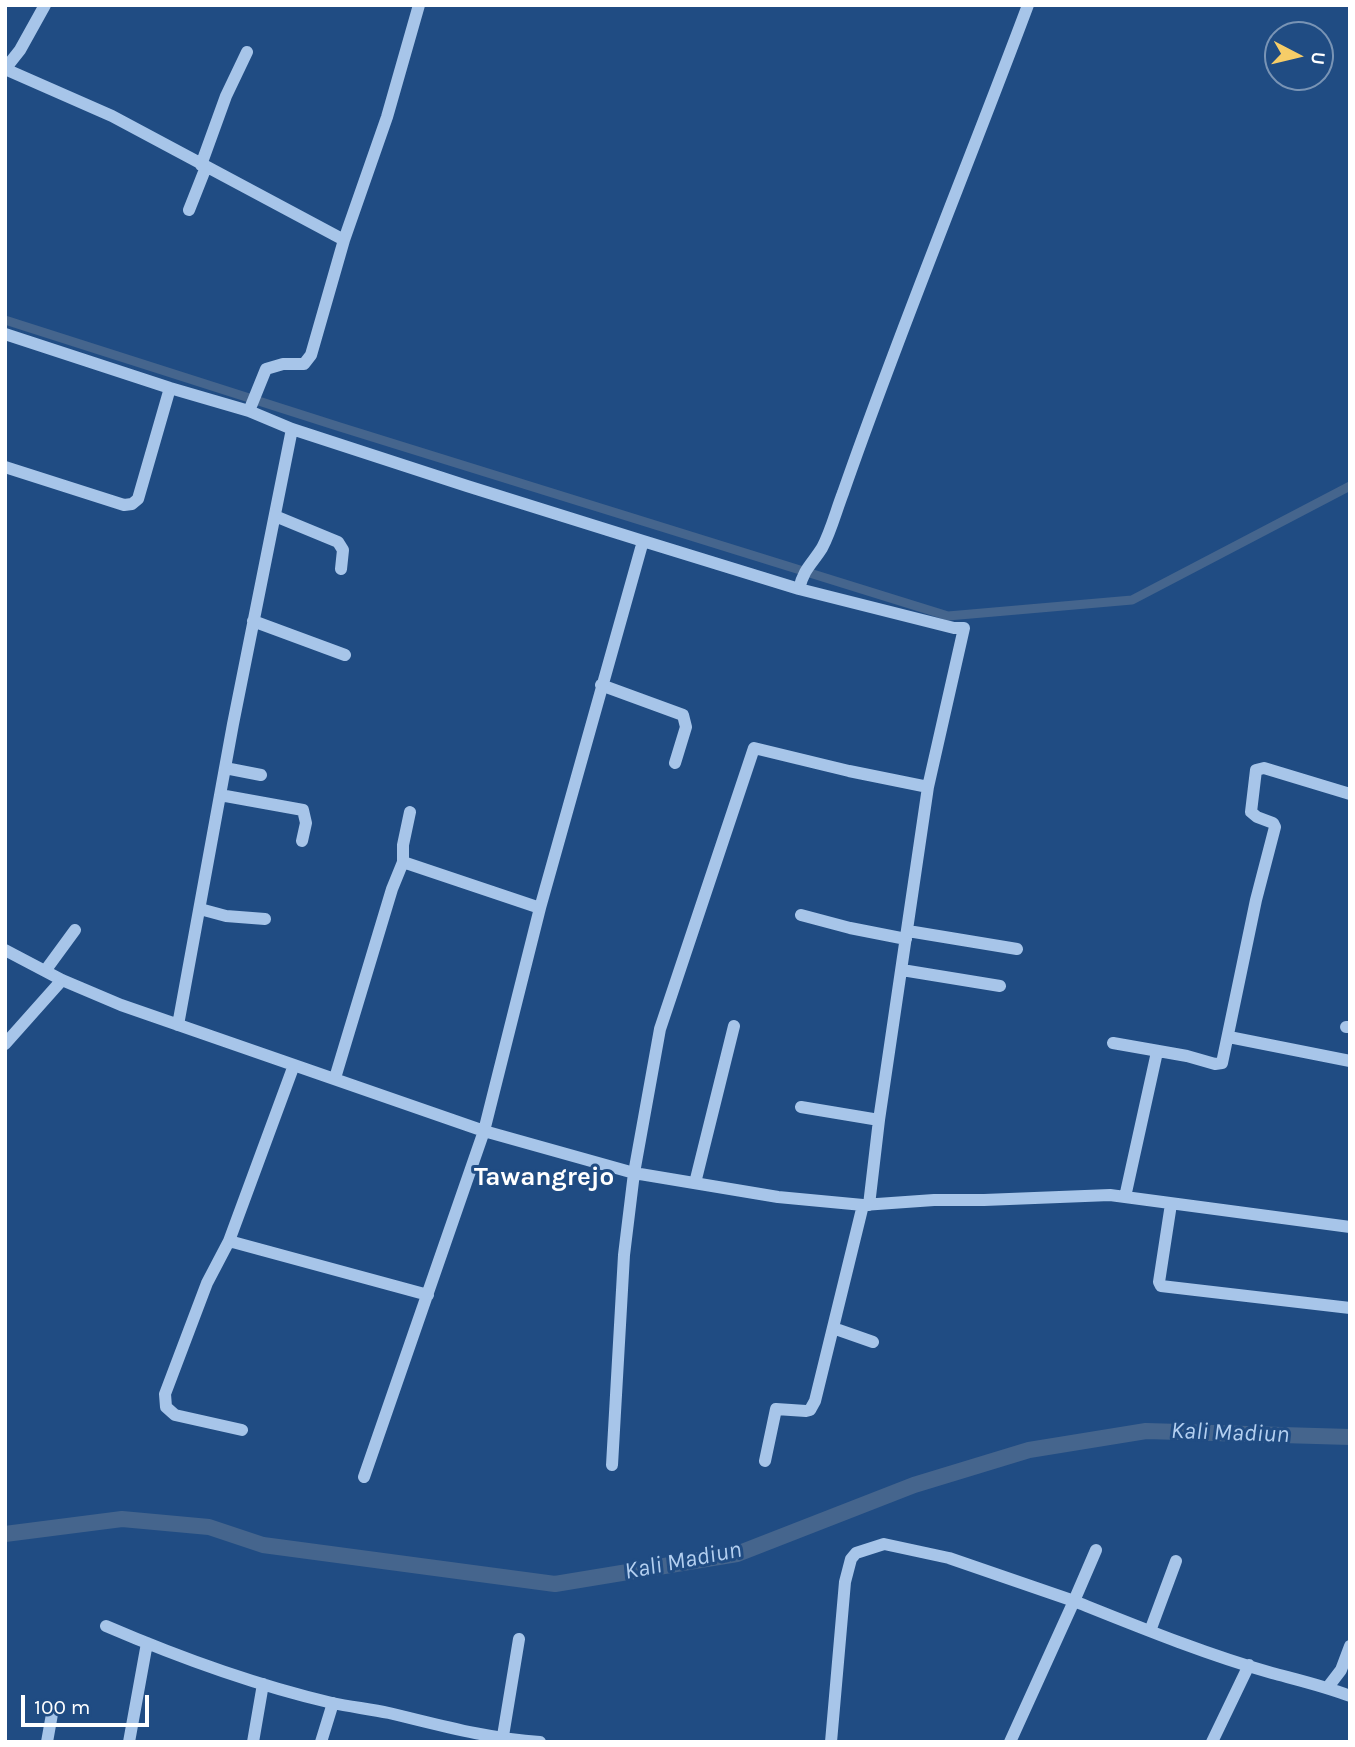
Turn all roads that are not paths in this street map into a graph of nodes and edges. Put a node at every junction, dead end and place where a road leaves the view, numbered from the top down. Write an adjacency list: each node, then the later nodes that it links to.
1 (45, 5): 5 (street)
2 (419, 5): 7 (street)
3 (1028, 5): 16 (street)
4 (247, 52): 5 (street)
5 (204, 166): 6 (street); 7 (street)
6 (189, 210)
7 (344, 240): 10 (street)
8 (5, 334): 9 (street)
9 (170, 388): 10 (street); 12 (street)
10 (249, 409): 11 (street)
11 (292, 429): 13 (street); 14 (street)
12 (5, 467)
13 (275, 516): 15 (street); 17 (street)
14 (643, 541): 16 (street); 19 (street)
15 (341, 569)
16 (800, 586): 23 (street)
17 (253, 621): 18 (street); 21 (street)
18 (345, 655)
19 (601, 685): 20 (street); 29 (street)
20 (675, 763)
21 (225, 768): 22 (street); 25 (street)
22 (261, 775)
23 (928, 787): 34 (street); 53 (street)
24 (1350, 794): 43 (street)
25 (220, 795): 27 (street); 30 (street)
26 (410, 812): 28 (street)
27 (302, 841)
28 (402, 862): 29 (street); 49 (street)
29 (540, 908): 52 (street)
30 (200, 909): 32 (street); 41 (street)
31 (801, 915): 34 (street)
32 (265, 919)
33 (75, 930): 38 (street)
34 (907, 935): 35 (street); 37 (street)
35 (1017, 949)
36 (5, 950): 38 (street)
37 (902, 970): 40 (street); 51 (street)
38 (45, 971): 39 (street)
39 (62, 980): 41 (street); 45 (street)
40 (1000, 986)
41 (178, 1025): 48 (street)
42 (734, 1026): 54 (street)
43 (1229, 1037): 46 (street); 47 (street)
44 (1113, 1043): 46 (street)
45 (5, 1044)
46 (1157, 1052): 55 (street)
47 (1350, 1061)
48 (294, 1065): 49 (street); 59 (street)
49 (335, 1078): 52 (street)
50 (801, 1107): 51 (street)
51 (879, 1120): 57 (street)
52 (484, 1131): 53 (street); 60 (street)
53 (634, 1173): 54 (street); 66 (street)
54 (695, 1183): 57 (street)
55 (1125, 1197): 56 (street); 57 (street)
56 (1171, 1204): 58 (street); 61 (street)
57 (866, 1205): 62 (street)
58 (1350, 1227)
59 (229, 1241): 60 (street); 64 (street)
60 (428, 1295): 67 (street)
61 (1350, 1308)
62 (833, 1328): 63 (street); 65 (street)
63 (873, 1342)
64 (242, 1430)
65 (765, 1461)
66 (612, 1465)
67 (365, 1477)
68 (1096, 1550): 70 (street)
69 (1177, 1561): 72 (street)
70 (1074, 1601): 72 (street); 88 (street); 89 (street)
71 (106, 1626): 74 (street)
72 (1150, 1631): 76 (street)
73 (519, 1639): 82 (street)
74 (146, 1643): 77 (street); 84 (street)
75 (1350, 1646): 78 (street)
76 (1249, 1665): 78 (street); 90 (street)
77 (263, 1684): 80 (street); 85 (street)
78 (1328, 1687): 79 (street)
79 (1350, 1696)
80 (333, 1703): 82 (street); 86 (street)
81 (52, 1714): 83 (street)
82 (502, 1741): 87 (street)
83 (47, 1742)
84 (129, 1742)
85 (253, 1742)
86 (321, 1742)
87 (540, 1742)
88 (831, 1742)
89 (1010, 1742)
90 (1212, 1742)

